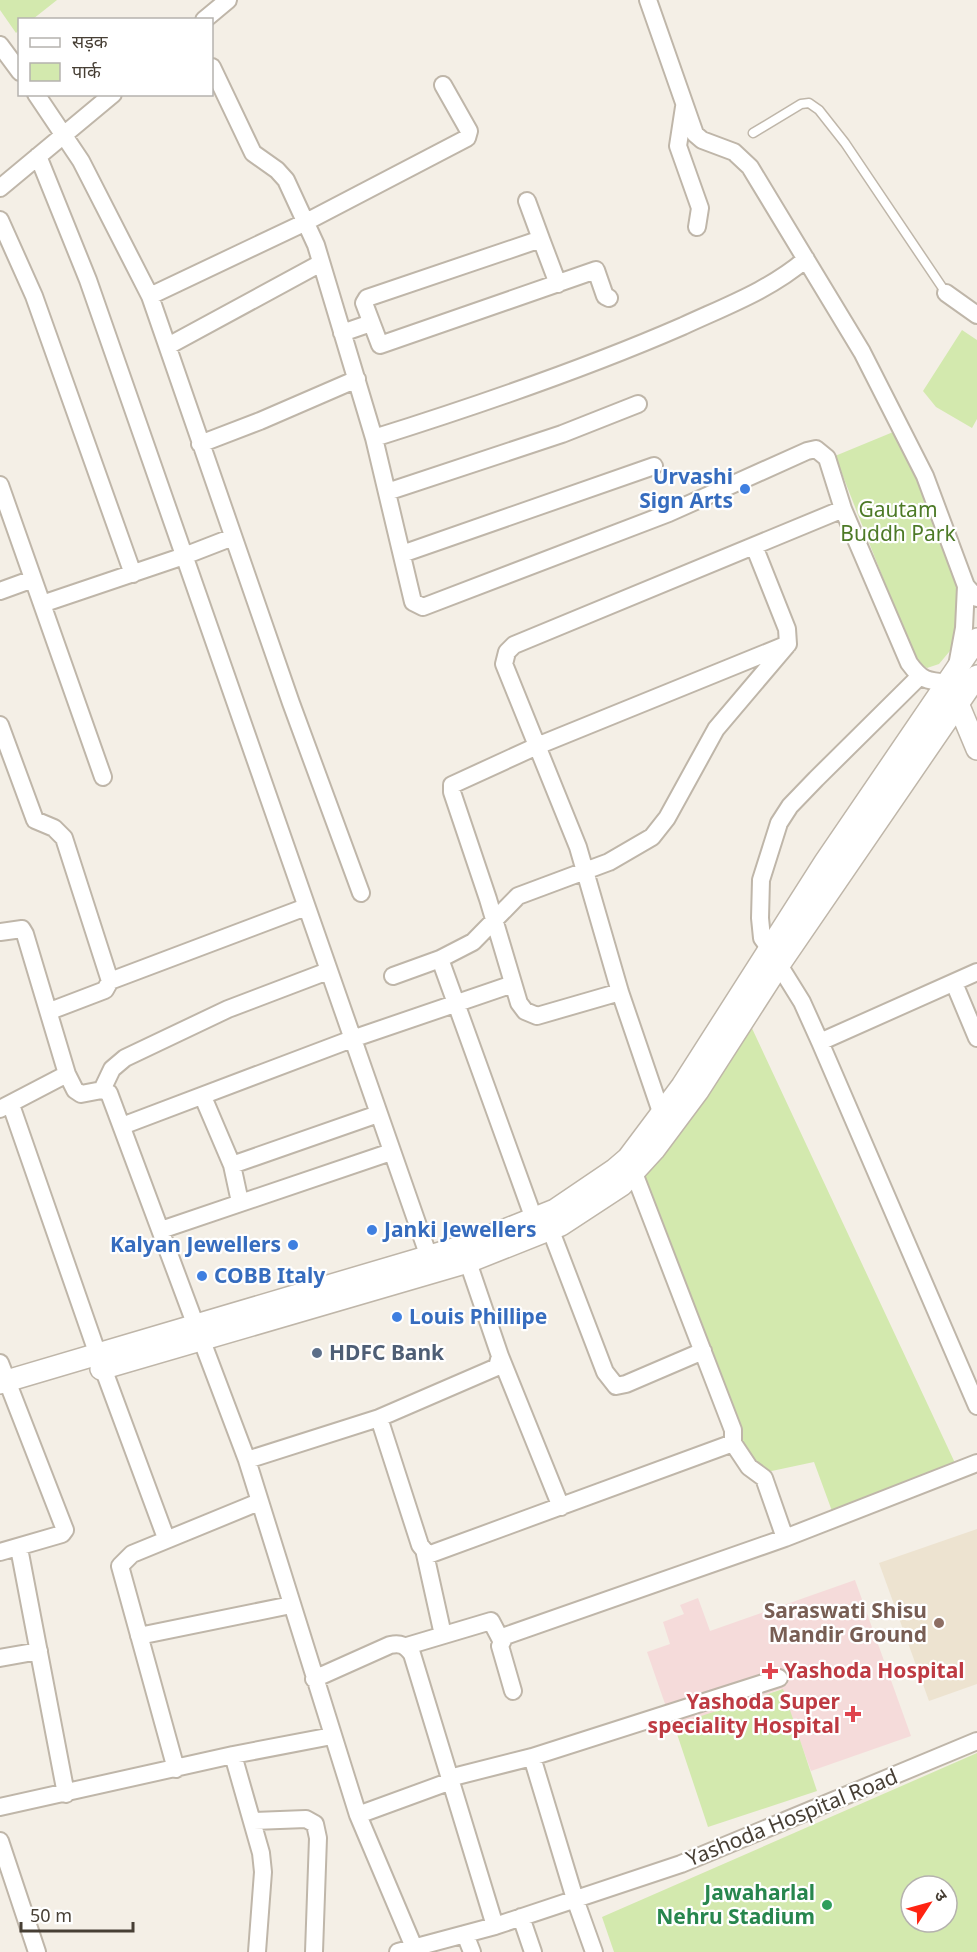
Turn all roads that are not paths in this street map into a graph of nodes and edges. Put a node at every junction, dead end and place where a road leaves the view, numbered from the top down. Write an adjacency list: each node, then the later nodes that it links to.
1 (228, 0): 3 (street)
2 (650, 1): 10 (street)
3 (206, 18)
4 (0, 45): 5 (street)
5 (18, 69)
6 (213, 69): 17 (street)
7 (443, 85): 17 (street)
8 (37, 96): 12 (street)
9 (111, 96): 12 (street)
10 (684, 106): 18 (street); 20 (street)
11 (753, 133): 23 (lane)
12 (65, 134): 13 (street); 24 (street)
13 (38, 156): 14 (street); 41 (street)
14 (0, 188)
15 (527, 201): 19 (street)
16 (0, 220): 42 (street)
17 (306, 222): 21 (street); 24 (street)
18 (697, 228)
19 (541, 239): 22 (street); 27 (street)
20 (806, 259): 32 (street); 45 (street)
21 (321, 263): 28 (street); 29 (street)
22 (558, 284): 25 (street); 27 (street)
23 (946, 293): 26 (street)
24 (150, 296): 29 (street)
25 (609, 298)
26 (977, 315)
27 (371, 323): 28 (street)
28 (342, 333): 30 (street)
29 (168, 346): 33 (street)
30 (357, 379): 32 (street); 33 (street)
31 (638, 404): 36 (street)
32 (374, 438): 36 (street)
33 (200, 444): 38 (street)
34 (654, 466): 40 (street)
35 (0, 485): 43 (street)
36 (387, 492): 40 (street)
37 (843, 509): 39 (street); 40 (street); 49 (street)
38 (233, 537): 41 (street); 57 (street)
39 (754, 546): 47 (street); 53 (street)
40 (402, 554)
41 (184, 556): 42 (street); 58 (street)
42 (133, 574): 46 (street)
43 (33, 579): 44 (street); 46 (street)
44 (0, 591)
45 (971, 592): 50 (street)
46 (42, 604): 55 (street)
47 (788, 644): 53 (street); 56 (street)
48 (972, 646): 50 (street)
49 (919, 677): 50 (street); 61 (street)
50 (967, 680): 51 (street); 61 (street)
51 (958, 704): 54 (street); 61 (street)
52 (0, 724): 66 (street)
53 (537, 746): 56 (street); 59 (street)
54 (977, 749)
55 (103, 777)
56 (585, 869): 59 (street); 69 (street)
57 (361, 894)
58 (306, 907): 63 (street); 66 (street)
59 (493, 921): 62 (street); 68 (street)
60 (0, 932): 71 (street)
61 (774, 957): 74 (street); 80 (street)
62 (440, 960): 65 (street); 70 (street)
63 (328, 971): 73 (street); 76 (street)
64 (977, 972): 67 (street)
65 (393, 976)
66 (111, 981): 71 (street)
67 (954, 983): 72 (street); 74 (street)
68 (513, 984): 69 (street); 70 (street)
69 (620, 992): 80 (street)
70 (456, 1004): 73 (street); 86 (street)
71 (50, 1011): 75 (street)
72 (977, 1038)
73 (352, 1039): 77 (street); 79 (street)
74 (820, 1042): 95 (street)
75 (67, 1074): 76 (street); 78 (street)
76 (102, 1090): 81 (street)
77 (203, 1097): 81 (street); 83 (street)
78 (6, 1107): 93 (street)
79 (378, 1114): 82 (street); 83 (street)
80 (668, 1119): 84 (street); 86 (street)
81 (122, 1126): 87 (street)
82 (391, 1152): 85 (street); 88 (street)
83 (232, 1165): 85 (street)
84 (634, 1173): 86 (street); 91 (street)
85 (240, 1202): 87 (street)
86 (542, 1225): 88 (street); 89 (street); 91 (street)
87 (161, 1230): 90 (street)
88 (429, 1257): 90 (street)
89 (468, 1262): 90 (street); 92 (street)
90 (199, 1334): 93 (street); 98 (street)
91 (703, 1351): 97 (street)
92 (500, 1356): 96 (street); 101 (street)
93 (100, 1362): 94 (street); 102 (street)
94 (3, 1384): 104 (street)
95 (977, 1406)
96 (378, 1418): 98 (street); 106 (street)
97 (733, 1443): 101 (street); 103 (street)
98 (247, 1460): 100 (street)
99 (977, 1463): 103 (street)
100 (259, 1502): 102 (street); 107 (street)
101 (561, 1507): 106 (street)
102 (166, 1538): 109 (street)
103 (785, 1538): 110 (street)
104 (19, 1548): 105 (street); 112 (street)
105 (0, 1552)
106 (425, 1554): 108 (street)
107 (291, 1605): 109 (street); 115 (street)
108 (443, 1635): 110 (street); 111 (street)
109 (139, 1636): 121 (street)
110 (501, 1640): 116 (street)
111 (406, 1646): 115 (street); 122 (street)
112 (39, 1651): 113 (street); 123 (street)
113 (0, 1658)
114 (779, 1678): 120 (street)
115 (314, 1679): 117 (street)
116 (513, 1691)
117 (332, 1736): 119 (street); 125 (street)
118 (977, 1741): 128 (street, Yashoda Hospital Road)
119 (233, 1755): 121 (street); 126 (street)
120 (532, 1757): 122 (street); 128 (street)
121 (176, 1768): 123 (street)
122 (451, 1781): 125 (street); 130 (street)
123 (66, 1794): 124 (street)
124 (0, 1807)
125 (357, 1815): 132 (street)
126 (253, 1821): 134 (street); 135 (street)
127 (0, 1841): 133 (street)
128 (575, 1899): 129 (street, Yashoda Hospital Road); 139 (street)
129 (520, 1917): 130 (street, Yashoda Hospital Road); 138 (street)
130 (495, 1926): 131 (street, Yashoda Hospital Road)
131 (465, 1934): 132 (street, Yashoda Hospital Road); 137 (street)
132 (415, 1949): 136 (street, Yashoda Hospital Road)
133 (37, 1952)
134 (257, 1952)
135 (314, 1952)
136 (398, 1952)
137 (472, 1952)
138 (533, 1952)
139 (594, 1952)

